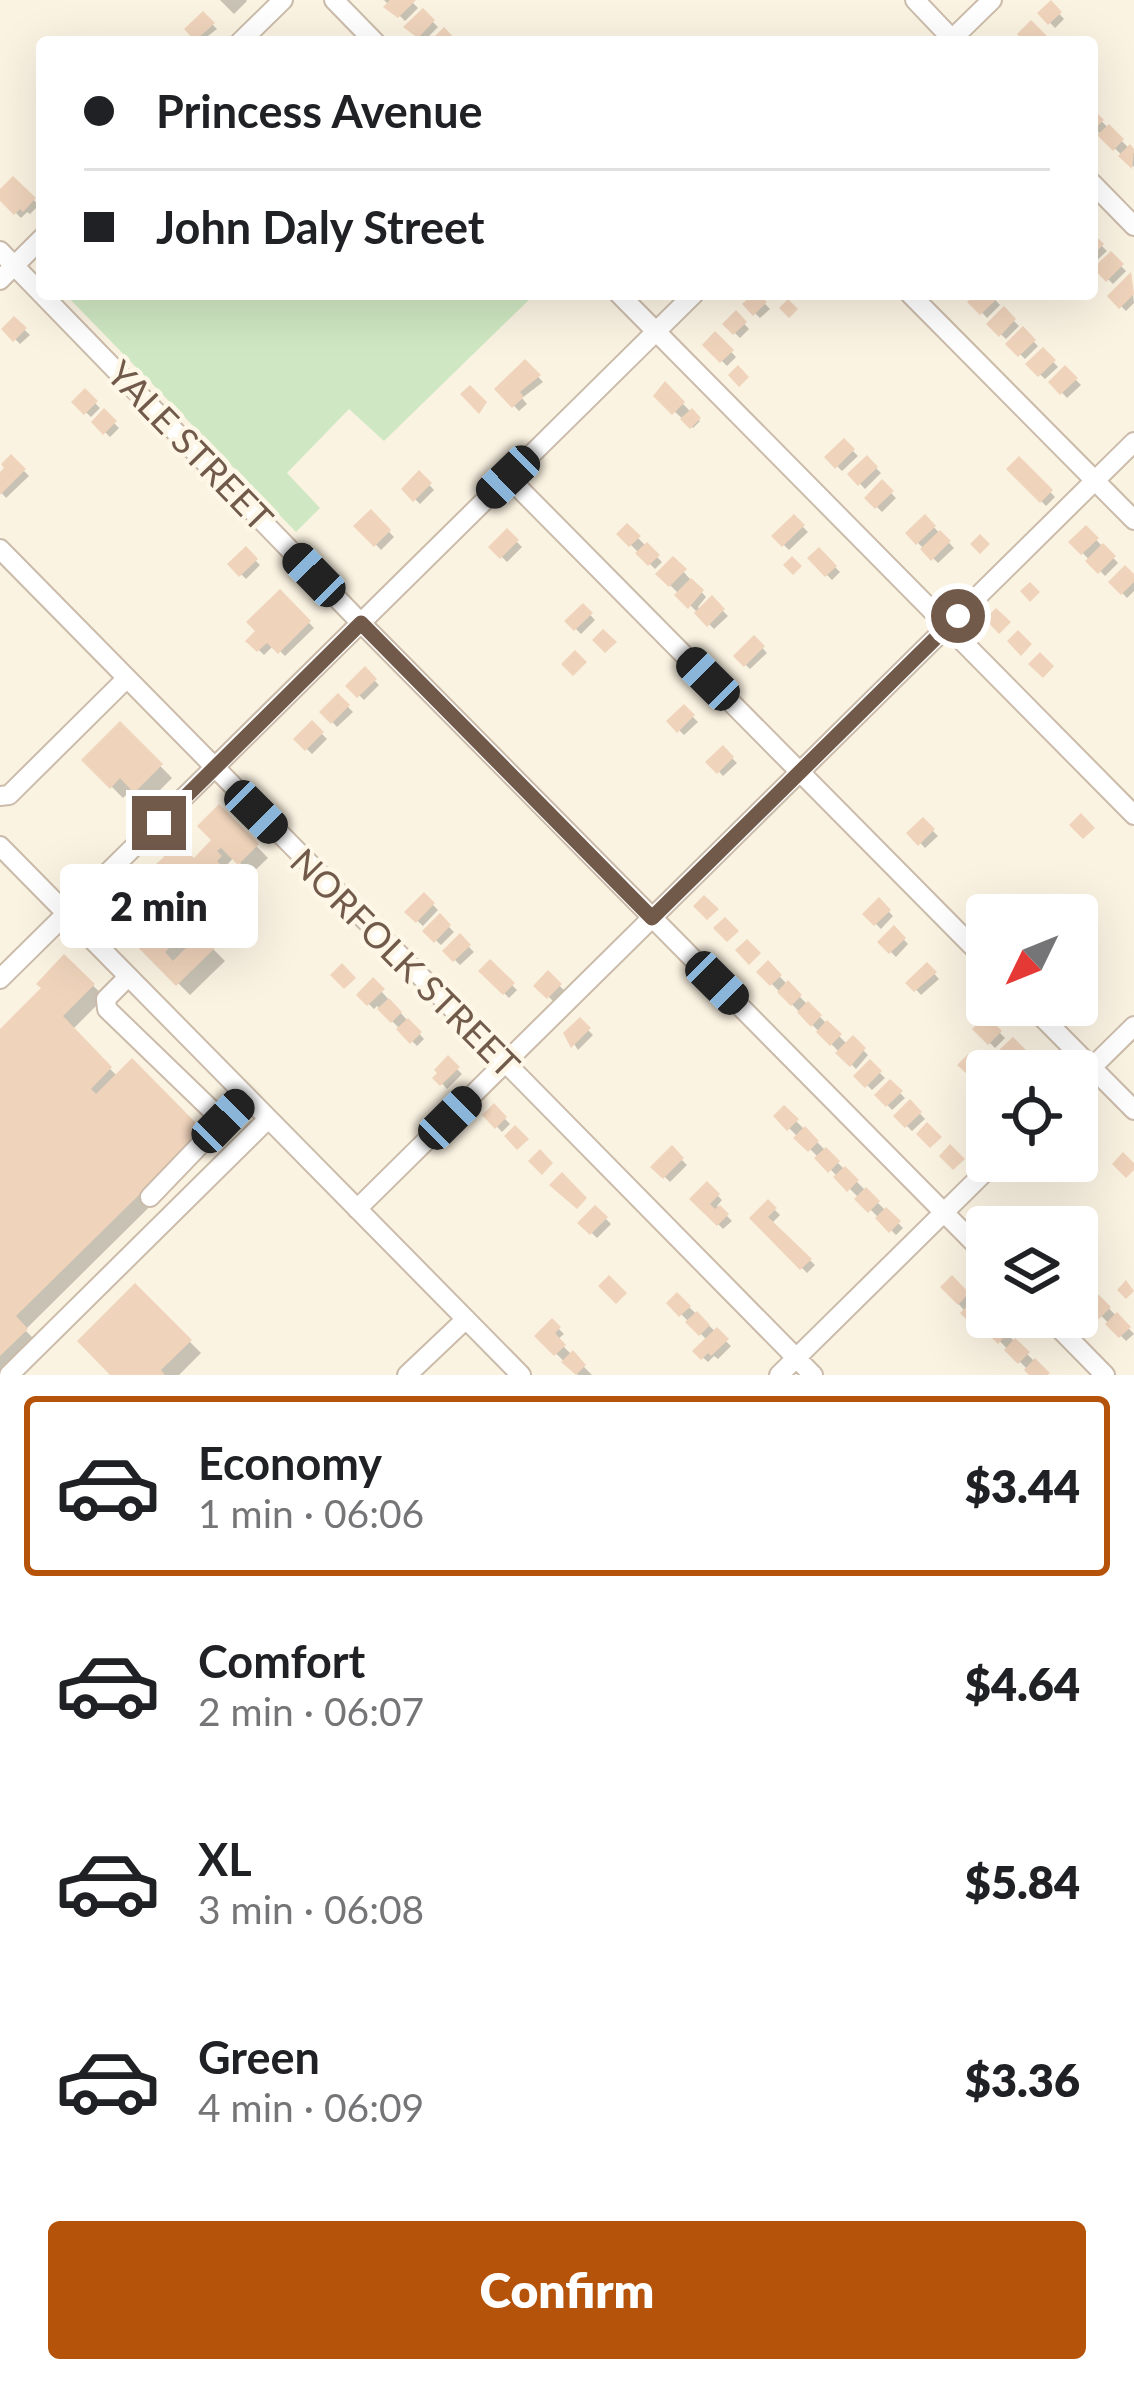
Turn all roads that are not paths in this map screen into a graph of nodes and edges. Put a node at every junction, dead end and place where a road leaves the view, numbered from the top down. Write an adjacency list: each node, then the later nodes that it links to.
1 (283, 0): 5 (street)
2 (334, 0): 6 (street)
3 (915, 0): 7 (street)
4 (992, 0): 8 (street)
5 (246, 36)
6 (369, 36)
7 (947, 36)
8 (957, 36)
9 (1098, 189): 10 (street)
10 (1134, 226)
11 (36, 244): 13 (street)
12 (0, 250): 13 (street, YALE STREET)
13 (7, 273): 23 (street, YALE STREET)
14 (625, 300): 17 (street)
15 (688, 300): 17 (street)
16 (916, 300): 20 (street)
17 (656, 332): 19 (street); 24 (street)
18 (1134, 442): 20 (street)
19 (508, 477): 23 (street); 27 (street)
20 (1095, 481): 21 (street); 24 (street)
21 (1134, 520)
22 (0, 549): 25 (street, NORFOLK STREET)
23 (361, 623): 26 (street); 32 (street, YALE STREET)
24 (947, 627): 27 (street); 29 (street)
25 (126, 679): 26 (street, NORFOLK STREET); 28 (street)
26 (214, 769): 31 (street); 40 (street, NORFOLK STREET)
27 (800, 772): 32 (street); 33 (street)
28 (0, 796)
29 (1134, 815)
30 (0, 846): 31 (street)
31 (66, 914): 34 (street); 35 (street)
32 (652, 918): 40 (street); 49 (street, YALE STREET)
33 (966, 941)
34 (128, 977): 42 (street); 45 (street)
35 (0, 980)
36 (1051, 1026): 38 (street)
37 (1134, 1026): 39 (street)
38 (1075, 1050)
39 (1098, 1061)
40 (505, 1064): 48 (street); 53 (street, NORFOLK STREET)
41 (1098, 1073): 43 (street)
42 (246, 1098): 44 (street); 45 (street)
43 (1134, 1110)
44 (268, 1119): 48 (street); 54 (street)
45 (223, 1121): 47 (street)
46 (976, 1182): 49 (street)
47 (150, 1197)
48 (357, 1209): 51 (street)
49 (944, 1213): 50 (street, YALE STREET); 53 (street)
50 (966, 1235)
51 (466, 1319): 55 (street); 56 (street)
52 (1069, 1338): 59 (street)
53 (796, 1358): 57 (street); 58 (street, NORFOLK STREET)
54 (9, 1375)
55 (407, 1375)
56 (521, 1375)
57 (779, 1375)
58 (813, 1375)
59 (1105, 1375)

